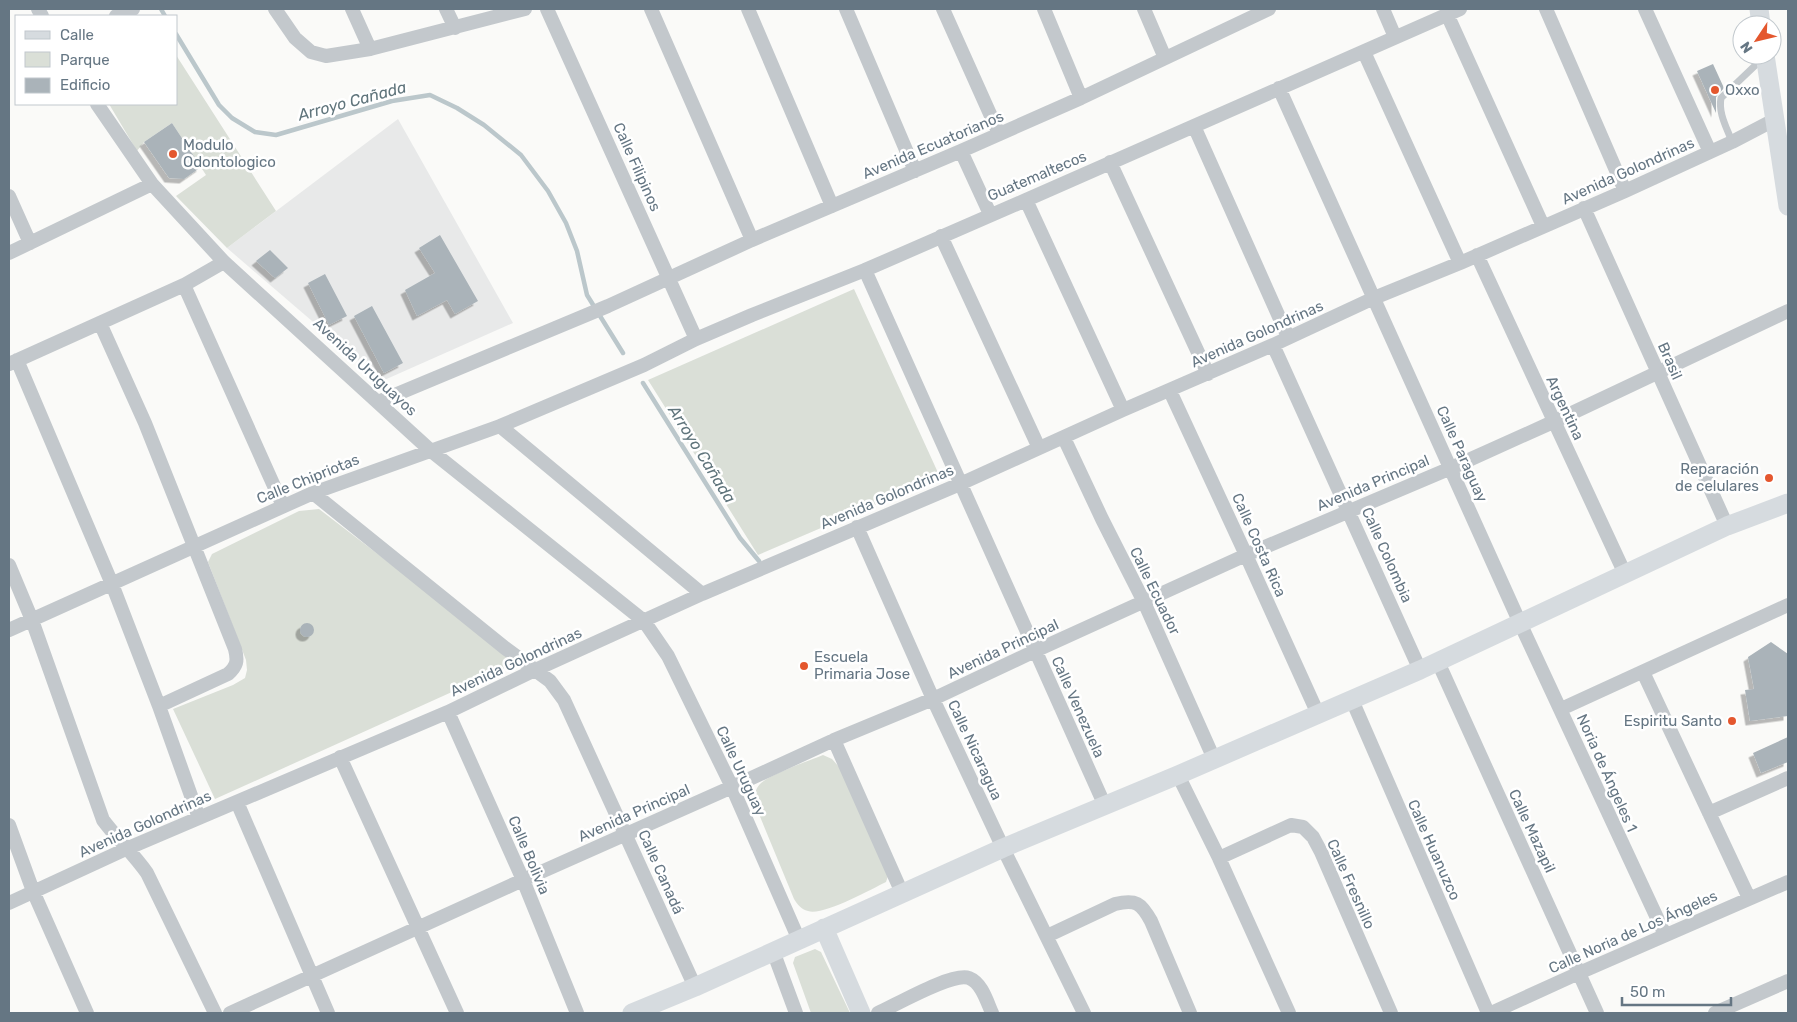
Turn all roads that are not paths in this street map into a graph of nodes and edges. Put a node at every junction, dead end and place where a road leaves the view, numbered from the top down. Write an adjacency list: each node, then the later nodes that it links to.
1 (133, 9): 19 (street)
2 (276, 9): 22 (street)
3 (352, 9): 22 (street)
4 (446, 9): 20 (street)
5 (525, 9): 20 (street)
6 (547, 9): 55 (street, Calle Filipinos)
7 (651, 9): 48 (street)
8 (748, 9): 42 (street)
9 (846, 9): 37 (street)
10 (943, 9): 32 (street)
11 (1044, 9): 28 (street)
12 (1144, 9): 24 (street)
13 (1269, 9): 18 (street, Avenida Ecuatorianos)
14 (1383, 9): 21 (street)
15 (1546, 9): 39 (street)
16 (1645, 9): 35 (street)
17 (1453, 12): 21 (street, Guatemaltecos); 46 (street)
18 (1244, 14): 24 (street, Avenida Ecuatorianos)
19 (118, 15)
20 (455, 28): 22 (street)
21 (1395, 37): 23 (street, Guatemaltecos)
22 (370, 50)
23 (1364, 52): 27 (street, Guatemaltecos); 53 (street)
24 (1165, 58): 28 (street, Avenida Ecuatorianos)
25 (1755, 65): 33 (lane)
26 (1768, 65): 30 (main road)
27 (1279, 88): 31 (street, Guatemaltecos); 57 (street, Calle Paraguay)
28 (1081, 98): 32 (street, Avenida Ecuatorianos)
29 (98, 105): 38 (street, Avenida Uruguayos)
30 (1782, 114): 33 (street, Avenida Golondrinas); 43 (main road)
31 (1194, 126): 36 (street, Guatemaltecos); 60 (street)
32 (999, 134): 34 (street, Avenida Ecuatorianos)
33 (1732, 142): 35 (street, Avenida Golondrinas)
34 (961, 152): 37 (street, Avenida Ecuatorianos); 45 (street)
35 (1710, 152): 39 (street, Avenida Golondrinas)
36 (1110, 162): 41 (street, Guatemaltecos); 66 (street)
37 (916, 170): 42 (street, Avenida Ecuatorianos)
38 (152, 184): 49 (street); 52 (street, Avenida Uruguayos)
39 (1625, 191): 44 (street, Avenida Golondrinas)
40 (9, 196): 49 (street)
41 (1026, 200): 45 (street, Guatemaltecos); 69 (street)
42 (832, 206): 48 (street, Avenida Ecuatorianos)
43 (1788, 206)
44 (1584, 208): 46 (street, Avenida Golondrinas); 65 (street, Brasil)
45 (990, 214): 47 (street, Guatemaltecos)
46 (1543, 226): 51 (street, Avenida Golondrinas)
47 (941, 236): 54 (street, Guatemaltecos); 73 (street)
48 (752, 240): 55 (street, Avenida Ecuatorianos)
49 (30, 243): 50 (street)
50 (9, 253)
51 (1477, 255): 53 (street, Avenida Golondrinas); 70 (street, Argentina)
52 (224, 262): 56 (street); 68 (street, Avenida Uruguayos)
53 (1460, 263): 57 (street, Avenida Golondrinas)
54 (865, 270): 61 (street, Guatemaltecos); 76 (street, Calle Venezuela)
55 (669, 279): 61 (street, Calle Filipinos); 68 (street, Avenida Ecuatorianos)
56 (184, 285): 59 (street); 79 (street)
57 (1374, 298): 60 (street, Avenida Golondrinas); 75 (street, Calle Paraguay)
58 (1788, 311): 65 (street, Avenida Principal)
59 (100, 323): 63 (street); 83 (street)
60 (1288, 338): 62 (street, Avenida Golondrinas)
61 (696, 339): 64 (street, Guatemaltecos)
62 (1273, 345): 66 (street, Avenida Golondrinas); 80 (street, Calle Colombia)
63 (13, 362): 87 (street)
64 (626, 372): 71 (street, Calle Chipriotas)
65 (1656, 372): 70 (street, Avenida Principal); 81 (street, Brasil)
66 (1208, 374): 67 (street, Avenida Golondrinas)
67 (1170, 390): 69 (street, Avenida Golondrinas); 84 (street, Calle Costa Rica)
68 (378, 402): 74 (street, Avenida Uruguayos)
69 (1124, 410): 72 (street, Avenida Golondrinas)
70 (1553, 422): 75 (street, Avenida Principal); 86 (street, Argentina)
71 (500, 426): 74 (street, Calle Chipriotas); 88 (street)
72 (1064, 438): 73 (street, Avenida Golondrinas); 89 (street, Calle Ecuador)
73 (1039, 448): 76 (street, Avenida Golondrinas)
74 (430, 450): 77 (street, Calle Chipriotas); 92 (street, Avenida Uruguayos)
75 (1451, 468): 80 (street, Avenida Principal); 93 (street, Calle Paraguay)
76 (960, 484): 82 (street, Avenida Golondrinas); 95 (street, Calle Venezuela)
77 (312, 493): 79 (street, Calle Chipriotas); 97 (street, Calle Canadá)
78 (1788, 503): 81 (main road)
79 (283, 506): 83 (street, Calle Chipriotas)
80 (1349, 510): 84 (street, Avenida Principal); 98 (street, Calle Colombia)
81 (1727, 526): 86 (main road)
82 (857, 527): 88 (street, Avenida Golondrinas); 100 (street, Calle Nicaragua)
83 (194, 547): 87 (street, Calle Chipriotas); 102 (street)
84 (1246, 555): 89 (street, Avenida Principal); 105 (street, Calle Costa Rica)
85 (9, 564): 91 (street)
86 (1625, 574): 93 (main road)
87 (112, 584): 91 (street, Calle Chipriotas); 102 (street)
88 (702, 594): 92 (street, Avenida Golondrinas)
89 (1144, 602): 95 (street, Avenida Principal); 108 (street, Calle Ecuador)
90 (1788, 605): 99 (street)
91 (32, 620): 94 (street, Calle Chipriotas); 119 (street)
92 (644, 620): 97 (street, Avenida Golondrinas); 111 (street, Calle Uruguay)
93 (1520, 623): 96 (main road); 103 (street, Noria de Ángeles 1)
94 (9, 630)
95 (1035, 651): 100 (street, Avenida Principal); 113 (street, Calle Venezuela)
96 (1438, 662): 98 (main road); 133 (street, Calle Mazapil)
97 (535, 670): 104 (street, Avenida Golondrinas); 117 (street, Calle Canadá)
98 (1420, 670): 101 (main road)
99 (1643, 672): 103 (street); 114 (street)
100 (933, 700): 106 (street, Avenida Principal); 118 (street, Calle Nicaragua)
101 (1352, 700): 105 (main road); 152 (street, Calle Huanuzco)
102 (159, 706): 115 (street)
103 (1561, 709): 129 (street, Noria de Ángeles 1)
104 (448, 712): 107 (street, Avenida Golondrinas); 121 (street, Calle Bolivia)
105 (1318, 714): 108 (main road)
106 (834, 740): 111 (street, Avenida Principal); 124 (street)
107 (340, 757): 112 (street, Avenida Golondrinas); 127 (street)
108 (1214, 759): 109 (main road)
109 (1178, 775): 113 (main road); 120 (street)
110 (1788, 778): 114 (street)
111 (732, 787): 117 (street, Avenida Principal); 131 (street, Calle Uruguay)
112 (237, 802): 115 (street, Avenida Golondrinas); 134 (street)
113 (1105, 806): 118 (main road)
114 (1710, 813): 125 (street)
115 (199, 818): 119 (street, Avenida Golondrinas)
116 (9, 824): 123 (street)
117 (626, 835): 121 (street, Avenida Principal); 136 (street, Calle Canadá)
118 (1002, 848): 124 (main road); 130 (street, Calle Nicaragua)
119 (126, 849): 123 (street, Avenida Golondrinas); 138 (street)
120 (1219, 858): 150 (street); 151 (street, Calle Fresnillo)
121 (523, 880): 127 (street, Avenida Principal); 142 (street, Calle Bolivia)
122 (1788, 882): 125 (street, Calle Noria de Los Ángeles)
123 (33, 891): 126 (street, Avenida Golondrinas); 137 (street)
124 (902, 893): 128 (main road)
125 (1750, 898): 129 (street, Calle Noria de Los Ángeles)
126 (9, 903)
127 (418, 928): 134 (street, Avenida Principal); 141 (street)
128 (824, 928): 131 (main road); 145 (main road)
129 (1665, 935): 133 (street, Calle Noria de Los Ángeles)
130 (1047, 936): 148 (street, Calle Nicaragua); 149 (street)
131 (798, 940): 132 (main road)
132 (773, 951): 136 (main road); 144 (street)
133 (1579, 973): 152 (street, Calle Noria de Los Ángeles); 153 (street, Calle Mazapil)
134 (312, 977): 139 (street, Avenida Principal); 140 (street)
135 (1788, 981): 154 (street)
136 (695, 987): 143 (main road)
137 (86, 1013)
138 (214, 1013)
139 (230, 1013)
140 (328, 1013)
141 (457, 1013)
142 (577, 1013)
143 (632, 1013)
144 (796, 1013)
145 (861, 1013)
146 (878, 1013): 147 (street)
147 (992, 1013)
148 (1084, 1013)
149 (1190, 1013)
150 (1289, 1013)
151 (1391, 1013)
152 (1490, 1013)
153 (1597, 1013)
154 (1715, 1013)

